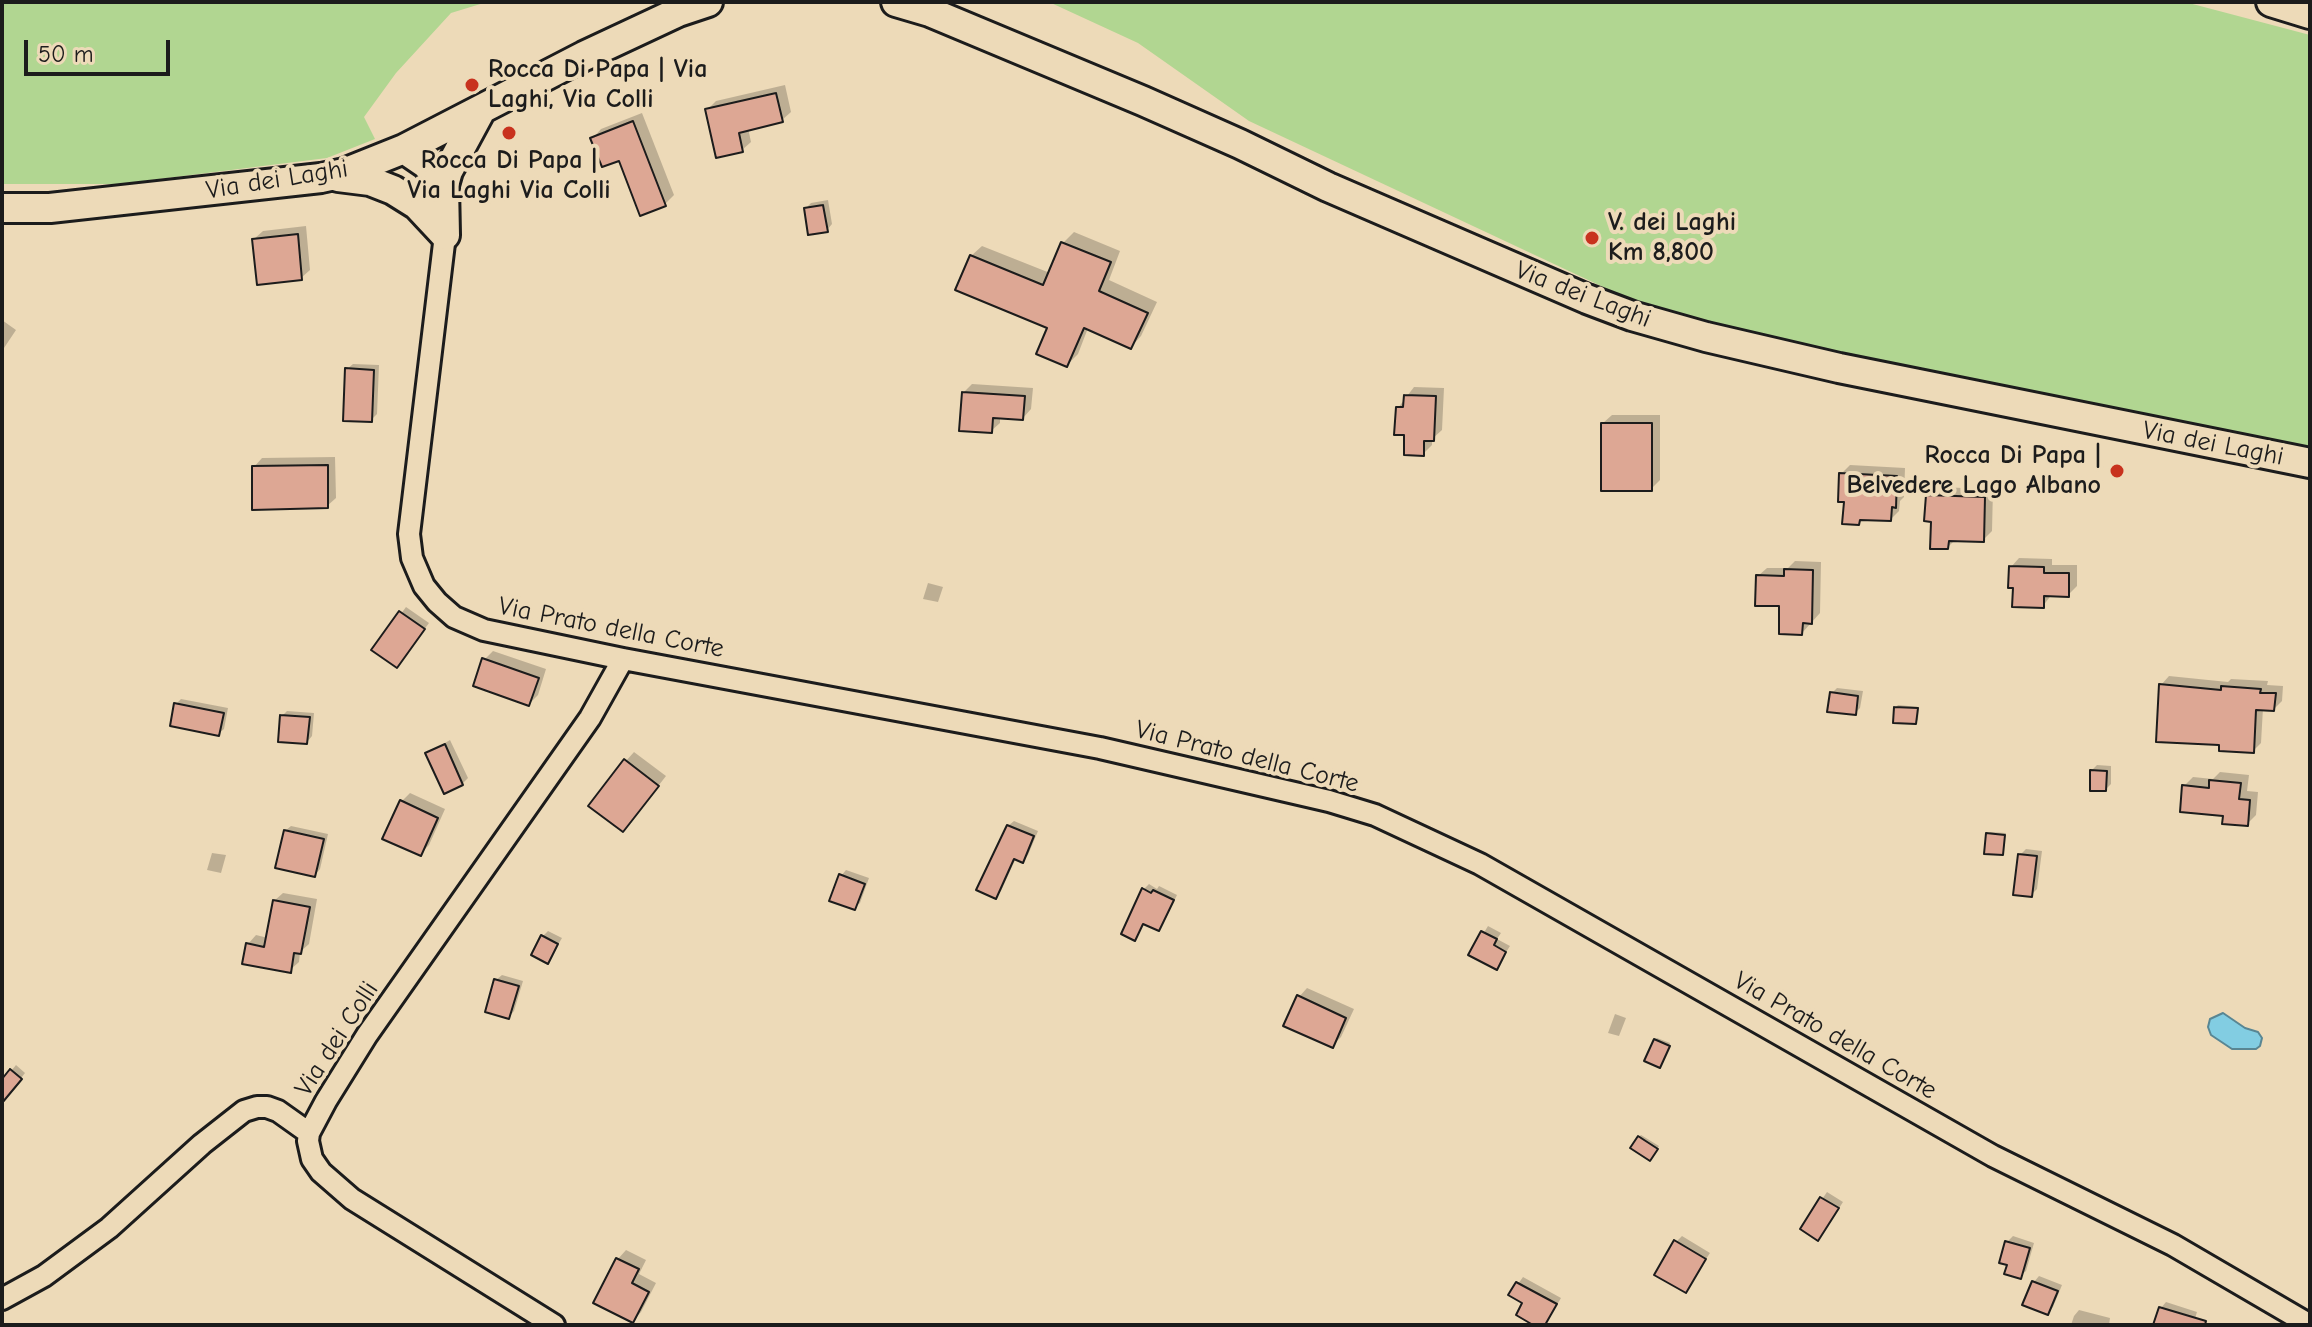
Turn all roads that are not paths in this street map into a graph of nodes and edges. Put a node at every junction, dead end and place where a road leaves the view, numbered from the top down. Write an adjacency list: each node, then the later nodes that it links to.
1 (708, 2): 5 (main road, Via dei Laghi)
2 (896, 2): 12 (main road, Via dei Laghi)
3 (2271, 2): 4 (main road)
4 (2310, 14)
5 (481, 110): 6 (main road, Via dei Laghi); 8 (main road)
6 (404, 149): 7 (main road, Via dei Laghi); 8 (main road); 9 (main road)
7 (321, 178): 9 (main road); 10 (main road, Via dei Laghi)
8 (444, 185): 11 (main road)
9 (408, 198): 11 (main road)
10 (2, 208)
11 (445, 235): 13 (street, Via Prato della Corte)
12 (2310, 463)
13 (623, 659): 14 (street, Via dei Colli); 17 (street, Via Prato della Corte)
14 (309, 1133): 15 (street, Via dei Colli); 16 (street)
15 (2, 1299)
16 (554, 1325)
17 (2310, 1325)

